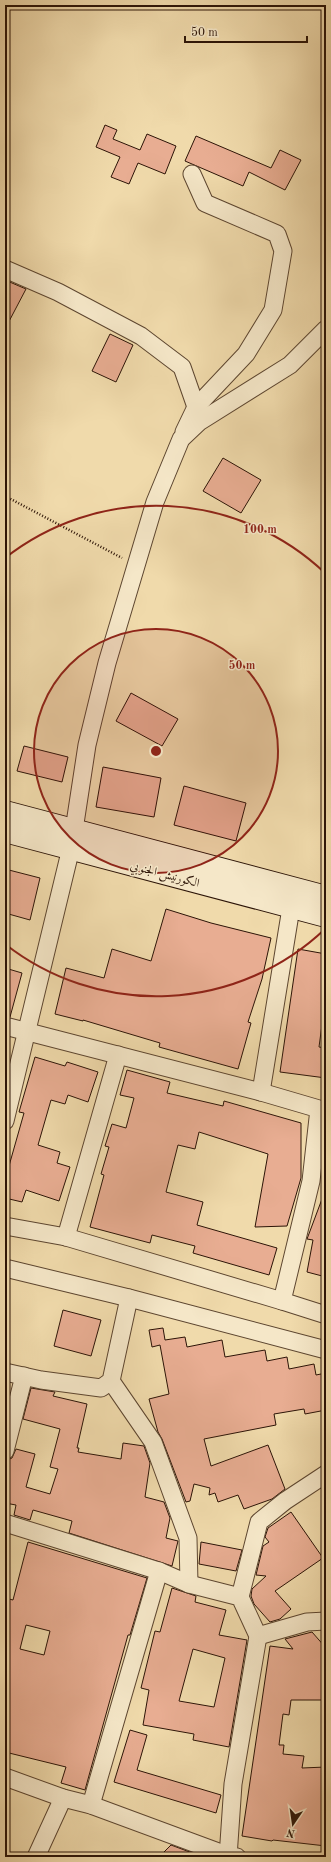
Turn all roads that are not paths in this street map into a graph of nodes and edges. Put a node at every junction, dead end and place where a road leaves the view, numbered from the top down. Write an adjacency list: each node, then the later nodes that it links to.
1 (192, 174): 4 (street)
2 (5, 269): 4 (street)
3 (326, 330): 5 (street)
4 (196, 407): 5 (street)
5 (181, 439): 8 (street)
6 (5, 812): 8 (main road, الكورنيش الجنوبي)
7 (5, 831): 8 (main road, الكورنيش الجنوبي)
8 (72, 839): 9 (main road, الكورنيش الجنوبي); 10 (main road, الكورنيش الجنوبي); 13 (street)
9 (326, 897)
10 (290, 908): 11 (main road, الكورنيش الجنوبي); 15 (street)
11 (326, 916)
12 (5, 1026): 13 (street)
13 (28, 1032): 14 (street); 16 (street)
14 (118, 1056): 15 (street); 19 (street)
15 (261, 1092): 17 (street)
16 (5, 1122)
17 (319, 1181): 22 (street)
18 (5, 1226): 19 (street)
19 (66, 1237): 22 (street)
20 (5, 1268): 21 (street)
21 (129, 1298): 24 (street); 27 (street)
22 (282, 1301): 23 (street)
23 (326, 1315)
24 (326, 1350)
25 (5, 1372): 26 (street)
26 (24, 1376): 27 (street); 28 (street)
27 (111, 1381): 32 (street)
28 (5, 1451)
29 (326, 1474): 33 (street)
30 (5, 1524): 31 (street)
31 (159, 1571): 32 (street); 38 (street)
32 (189, 1584): 33 (street)
33 (240, 1597): 35 (street)
34 (326, 1621): 35 (street)
35 (258, 1636): 40 (street)
36 (5, 1777): 37 (street)
37 (63, 1798): 38 (street); 39 (street)
38 (91, 1805): 40 (street)
39 (36, 1857)
40 (232, 1857)

